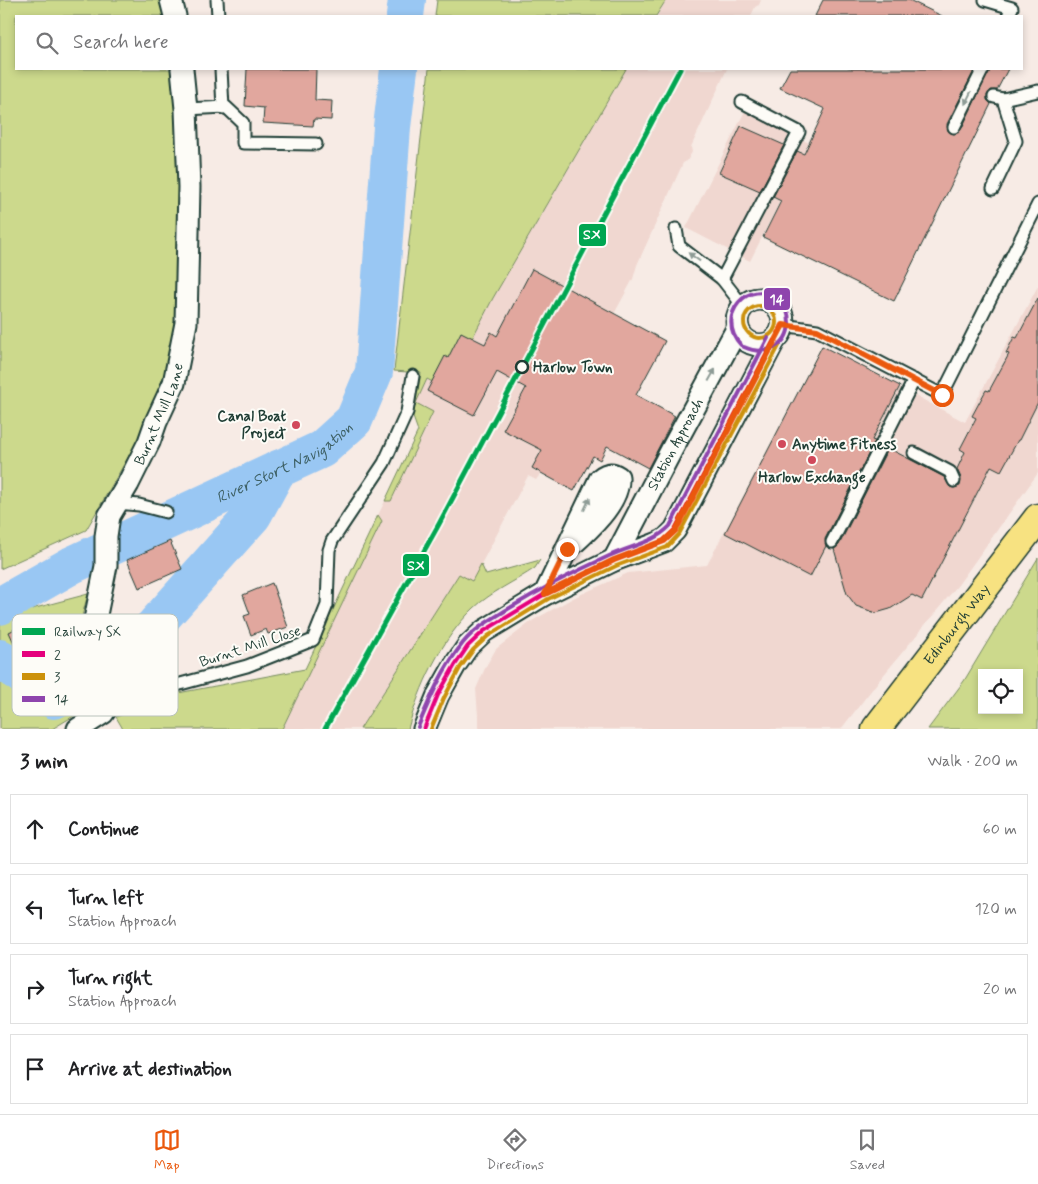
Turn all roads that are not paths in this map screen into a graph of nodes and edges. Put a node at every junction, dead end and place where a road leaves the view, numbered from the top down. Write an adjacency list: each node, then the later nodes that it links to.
1 (171, 0): 4 (street)
2 (217, 0): 5 (lane)
3 (985, 0): 6 (lane)
4 (176, 15)
5 (218, 15)
6 (1008, 15)
7 (182, 70): 13 (street, Burnt Mill Lane)
8 (221, 70): 12 (lane)
9 (982, 70): 14 (lane, one-way to 14)
10 (1038, 91): 16 (lane)
11 (742, 102): 19 (lane)
12 (223, 108): 13 (lane); 15 (lane)
13 (186, 109): 27 (street, Burnt Mill Lane)
14 (954, 127)
15 (316, 144)
16 (993, 189)
17 (1038, 204): 24 (lane)
18 (676, 229): 19 (lane, one-way to 18)
19 (722, 279): 20 (lane)
20 (743, 306): 21 (street, Station Approach); 22 (street)
21 (737, 329): 22 (street); 32 (street, Station Approach, one-way to 21)
22 (778, 333): 24 (lane); 32 (street)
23 (413, 376): 35 (lane, Burnt Mill Close)
24 (914, 380): 30 (lane)
25 (914, 452): 26 (lane)
26 (954, 482)
27 (113, 509): 28 (lane); 34 (street, Burnt Mill Lane)
28 (166, 512)
29 (1038, 518): 39 (highway, Edinburgh Way)
30 (832, 542)
31 (567, 549): 33 (street)
32 (614, 560): 33 (street)
33 (545, 594): 38 (street)
34 (93, 614)
35 (178, 685)
36 (98, 716): 37 (street)
37 (78, 729)
38 (424, 729)
39 (876, 729)

